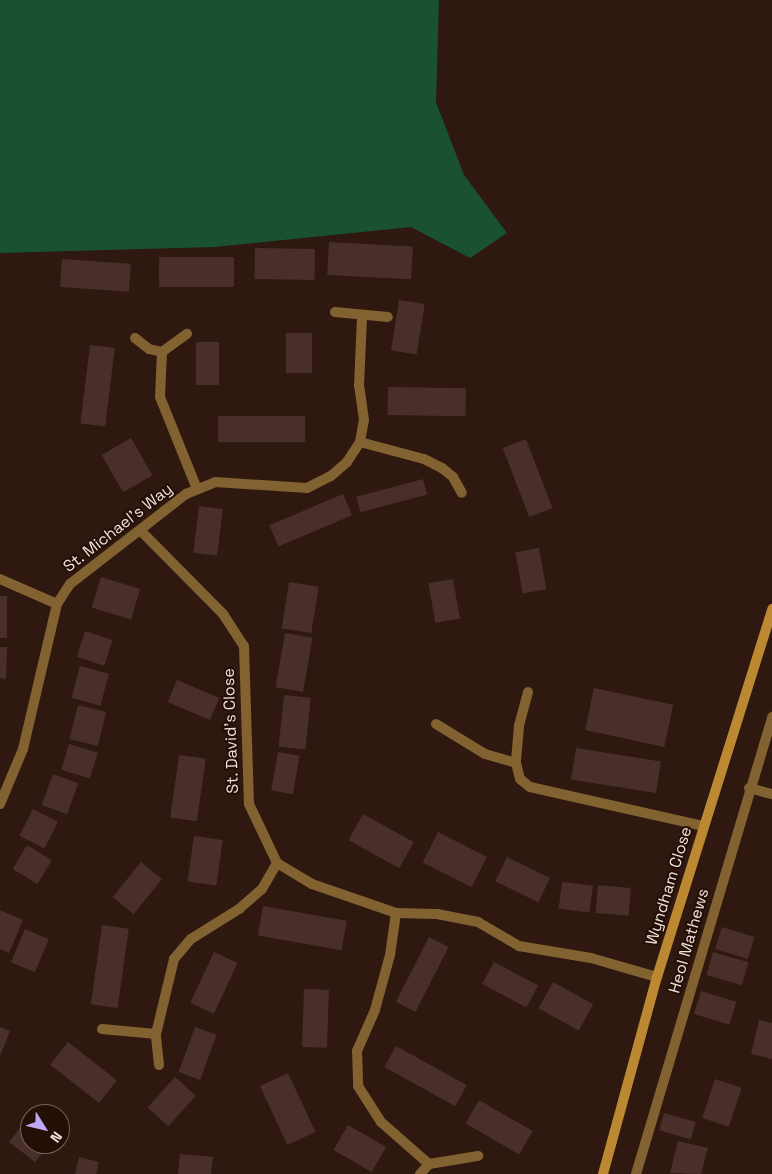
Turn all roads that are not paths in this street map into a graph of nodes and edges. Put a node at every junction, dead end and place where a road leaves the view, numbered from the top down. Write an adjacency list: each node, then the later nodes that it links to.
1 (334, 312): 2 (street)
2 (362, 316): 3 (street); 7 (street, St. Michael's Way)
3 (388, 317)
4 (187, 334): 6 (street)
5 (135, 338): 6 (street)
6 (162, 352): 8 (street)
7 (360, 442): 8 (street, St. Michael's Way); 9 (street)
8 (197, 489): 10 (street, St. Michael's Way)
9 (462, 493)
10 (141, 530): 12 (street, St. Michael's Way); 22 (street, St. David's Close)
11 (0, 579): 12 (street)
12 (57, 604): 20 (street, St. Michael's Way)
13 (772, 609): 21 (street, Wyndham Close)
14 (528, 692): 17 (street)
15 (772, 717): 18 (street, Heol Mathews)
16 (436, 724): 17 (street)
17 (516, 763): 21 (street)
18 (749, 788): 19 (street); 32 (street, Heol Mathews)
19 (772, 794)
20 (1, 798)
21 (703, 826): 24 (street, Wyndham Close)
22 (277, 863): 23 (street); 26 (street)
23 (396, 913): 24 (street); 29 (street)
24 (657, 978): 31 (street, Wyndham Close)
25 (102, 1028): 26 (street)
26 (156, 1034): 27 (street)
27 (160, 1066)
28 (478, 1156): 29 (street)
29 (429, 1164): 30 (street)
30 (420, 1174)
31 (603, 1174)
32 (636, 1174)

